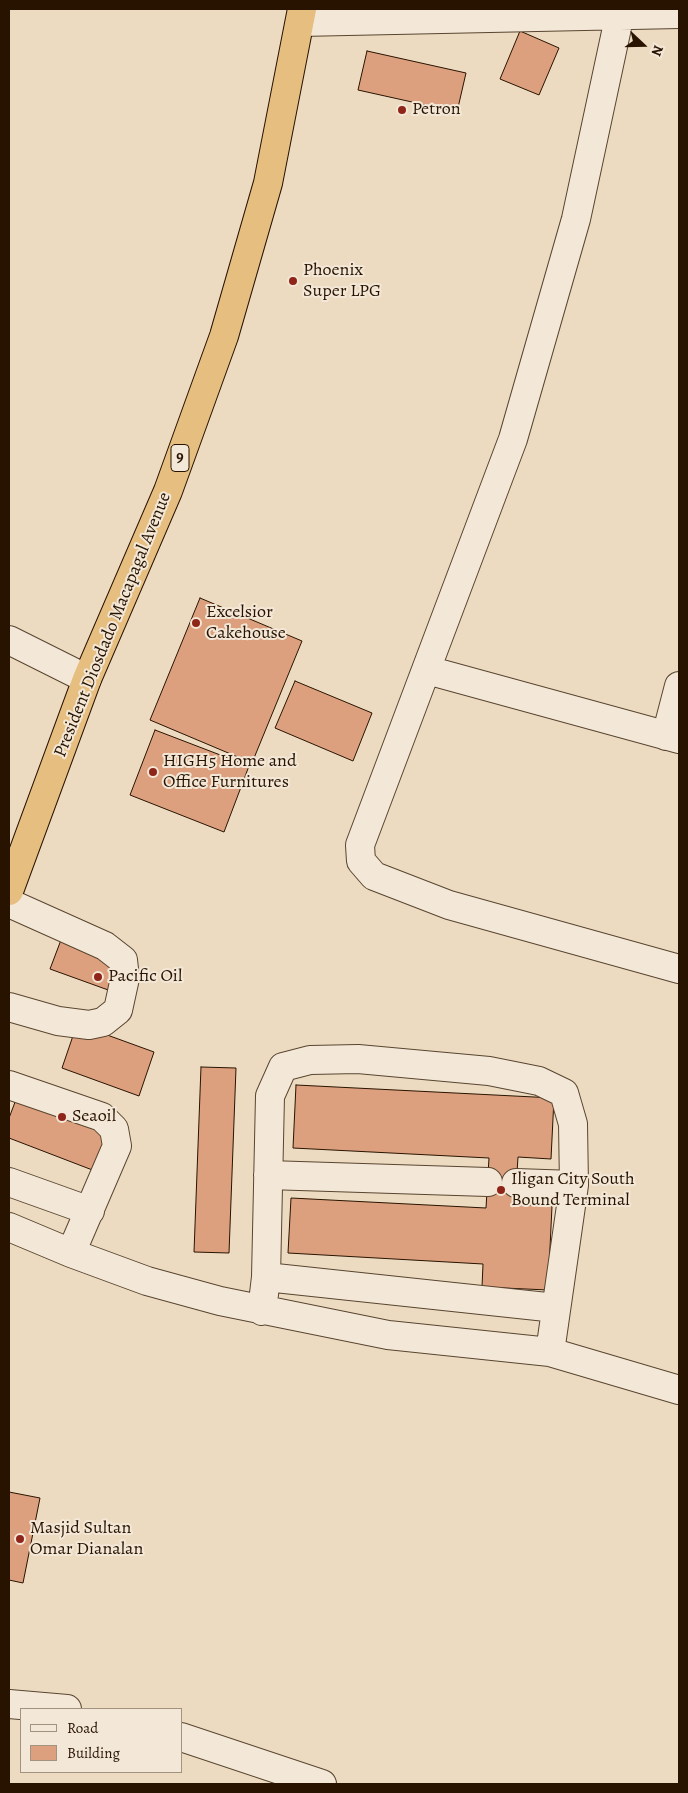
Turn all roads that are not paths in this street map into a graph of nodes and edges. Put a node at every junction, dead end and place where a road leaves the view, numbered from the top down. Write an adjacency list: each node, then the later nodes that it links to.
1 (620, 12): 2 (street); 3 (street); 5 (street)
2 (679, 14)
3 (301, 16): 6 (highway, President Diosdado Macapagal Avenue / 9)
4 (9, 640): 6 (street)
5 (427, 670): 8 (street); 11 (street)
6 (87, 679): 9 (highway, President Diosdado Macapagal Avenue / 9)
7 (679, 686): 8 (street)
8 (673, 738)
9 (9, 891)
10 (9, 903): 12 (street)
11 (679, 969)
12 (9, 1007)
13 (9, 1084): 19 (street)
14 (268, 1175): 16 (street); 18 (street); 22 (street)
15 (9, 1182): 19 (street)
16 (488, 1182)
17 (516, 1183): 18 (street)
18 (574, 1185): 23 (street)
19 (90, 1211): 21 (street)
20 (9, 1227): 21 (street)
21 (71, 1253): 24 (street)
22 (266, 1277): 23 (street); 24 (street)
23 (556, 1308): 25 (street)
24 (262, 1311): 25 (street)
25 (550, 1352): 26 (street)
26 (679, 1390)
27 (9, 1704): 28 (street)
28 (55, 1708)
29 (182, 1737): 30 (street)
30 (322, 1784)

